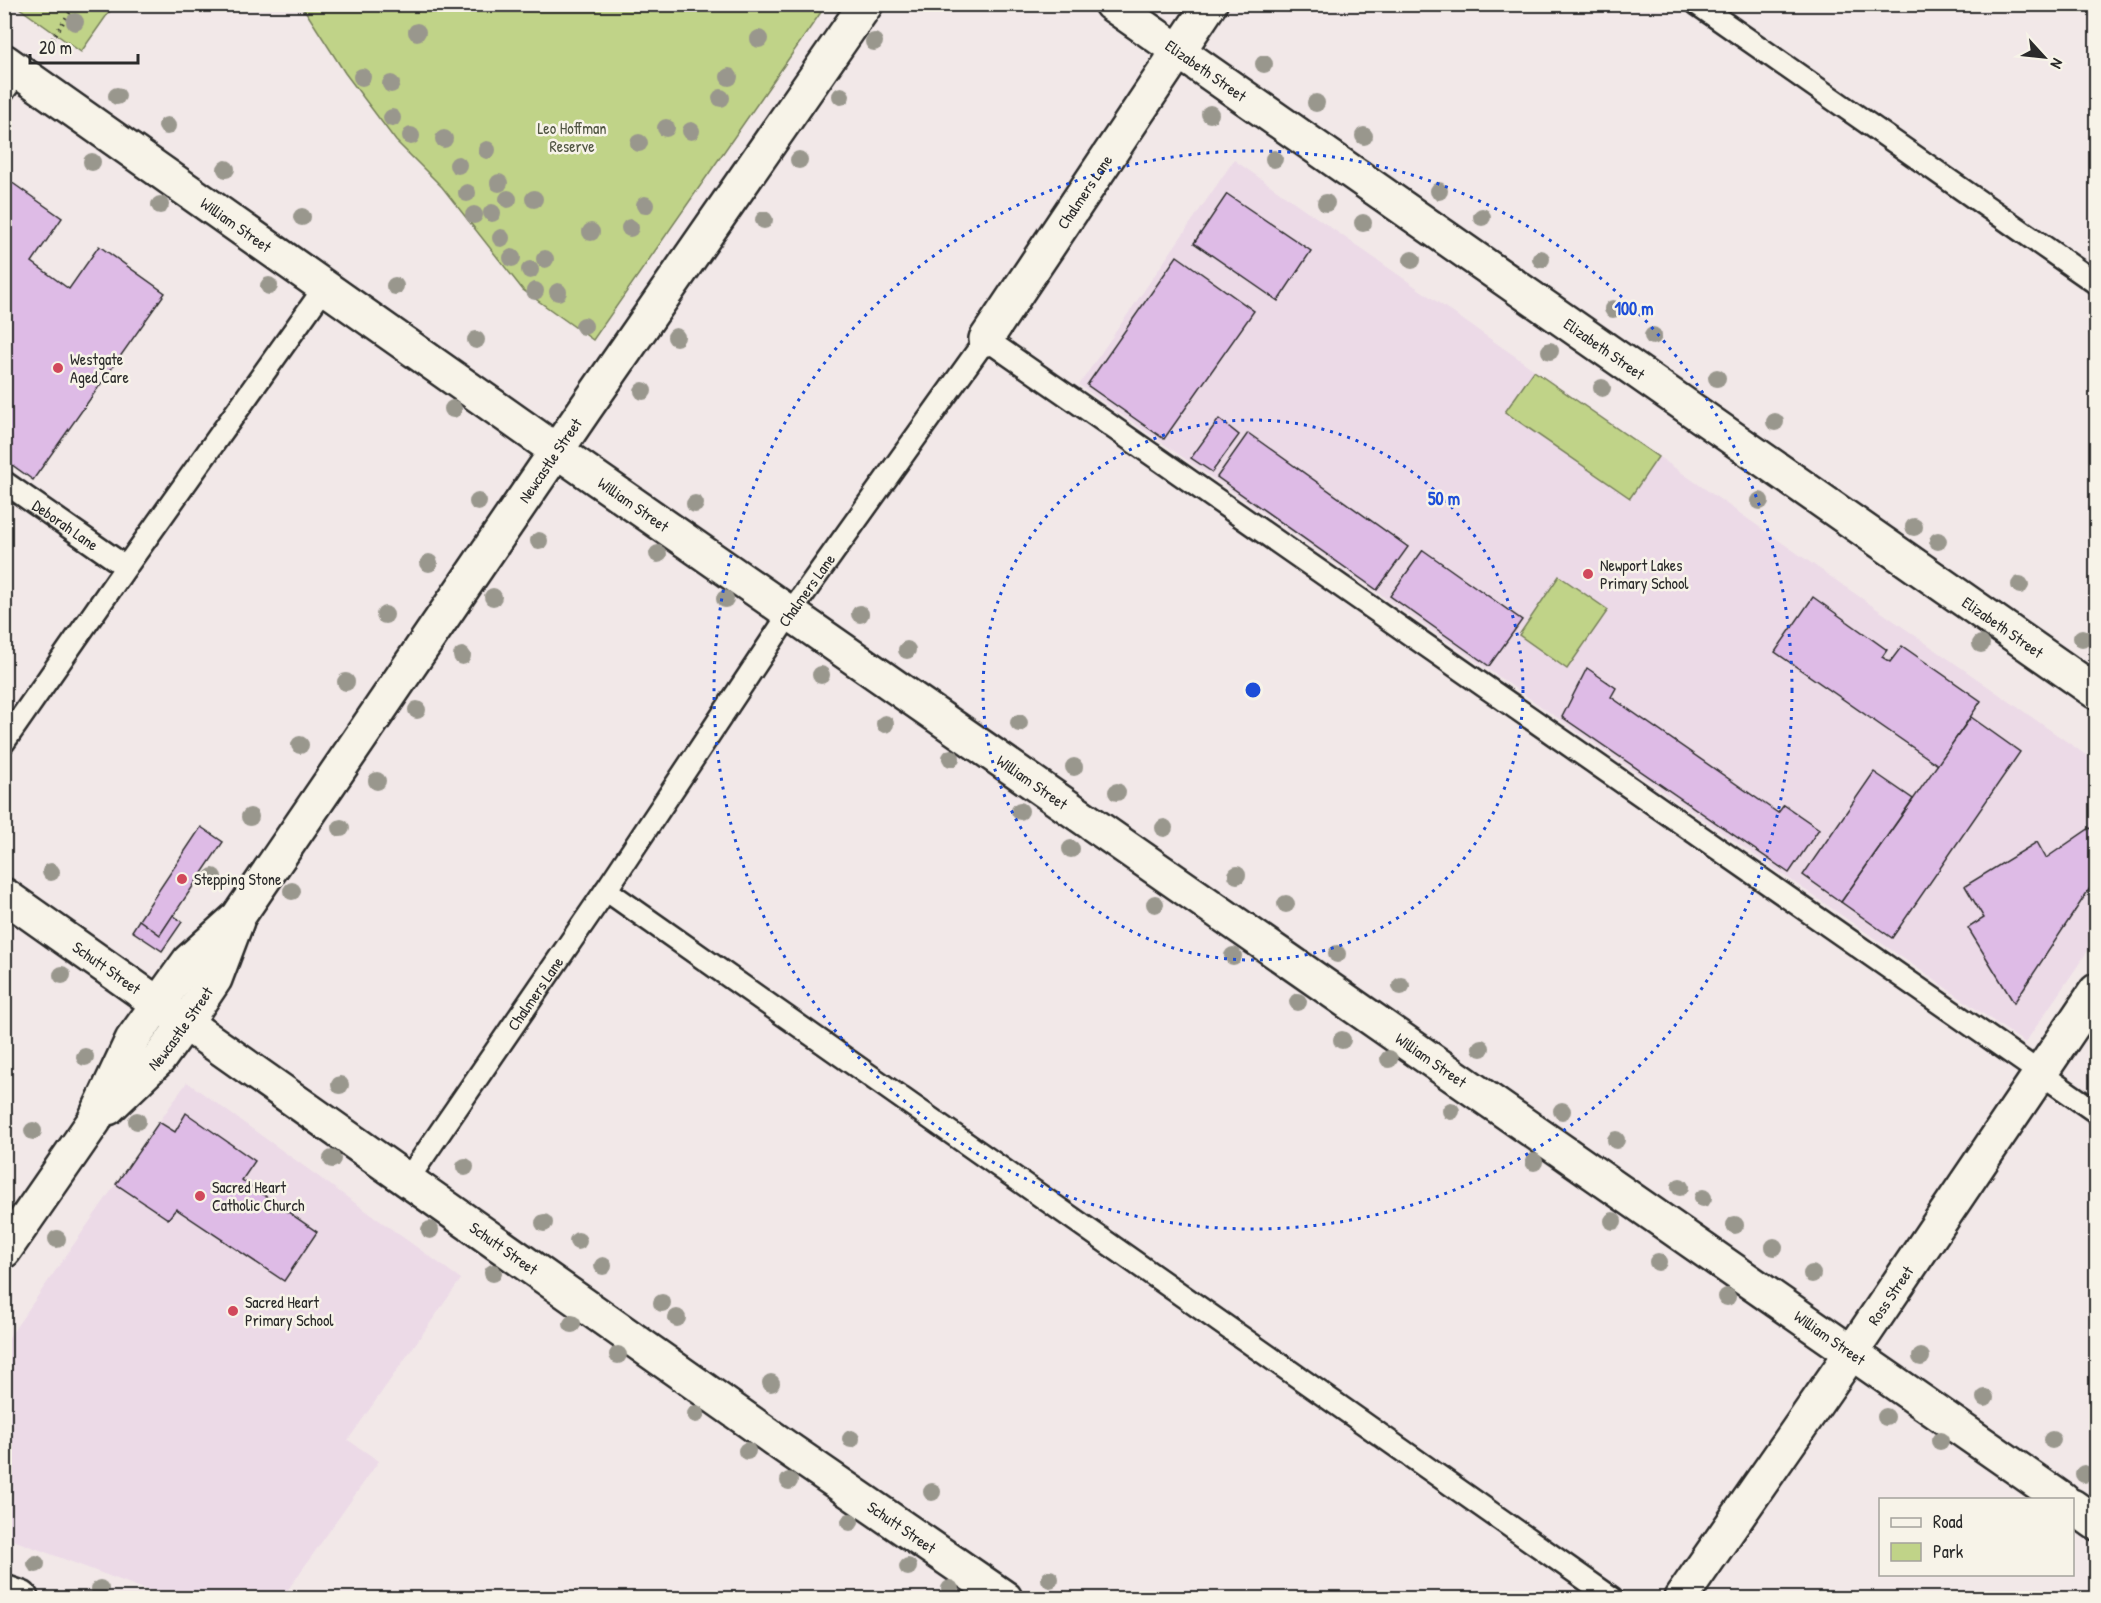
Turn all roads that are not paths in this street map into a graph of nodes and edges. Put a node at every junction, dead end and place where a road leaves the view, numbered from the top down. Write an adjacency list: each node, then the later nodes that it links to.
1 (866, 4): 10 (street, Newcastle Street)
2 (1111, 4): 5 (street, Elizabeth Street)
3 (1210, 4): 5 (street, Chalmers Lane)
4 (1696, 4): 7 (lane)
5 (1178, 51): 9 (street, Chalmers Lane); 14 (street, Elizabeth Street)
6 (13, 75): 8 (street, William Street)
7 (2097, 283)
8 (325, 287): 10 (street, William Street); 12 (lane)
9 (986, 339): 13 (lane, Chalmers Lane); 22 (lane)
10 (557, 451): 13 (street, William Street); 18 (street, Newcastle Street)
11 (4, 482): 12 (lane, Deborah Lane)
12 (126, 567): 15 (lane)
13 (790, 613): 16 (lane, Chalmers Lane); 27 (street, William Street)
14 (2097, 692)
15 (4, 742)
16 (606, 890): 25 (lane, Chalmers Lane); 34 (lane)
17 (4, 895): 20 (street, Schutt Street)
18 (238, 917): 20 (street, Newcastle Street); 21 (street, Newcastle Street)
19 (2097, 991): 22 (street, Ross Street)
20 (158, 1002): 21 (street, Schutt Street); 24 (street, Newcastle Street)
21 (186, 1022): 24 (street, Newcastle Street); 25 (street, Schutt Street)
22 (2041, 1073): 23 (lane); 27 (street, Ross Street)
23 (2097, 1112)
24 (94, 1121): 26 (street, Newcastle Street)
25 (408, 1179): 33 (street, Schutt Street)
26 (4, 1251)
27 (1852, 1352): 28 (street, William Street); 35 (street, Ross Street)
28 (2060, 1498)
29 (2074, 1507): 30 (street)
30 (2097, 1523)
31 (4, 1592): 32 (street)
32 (21, 1599)
33 (1005, 1599)
34 (1612, 1599)
35 (1681, 1599)

